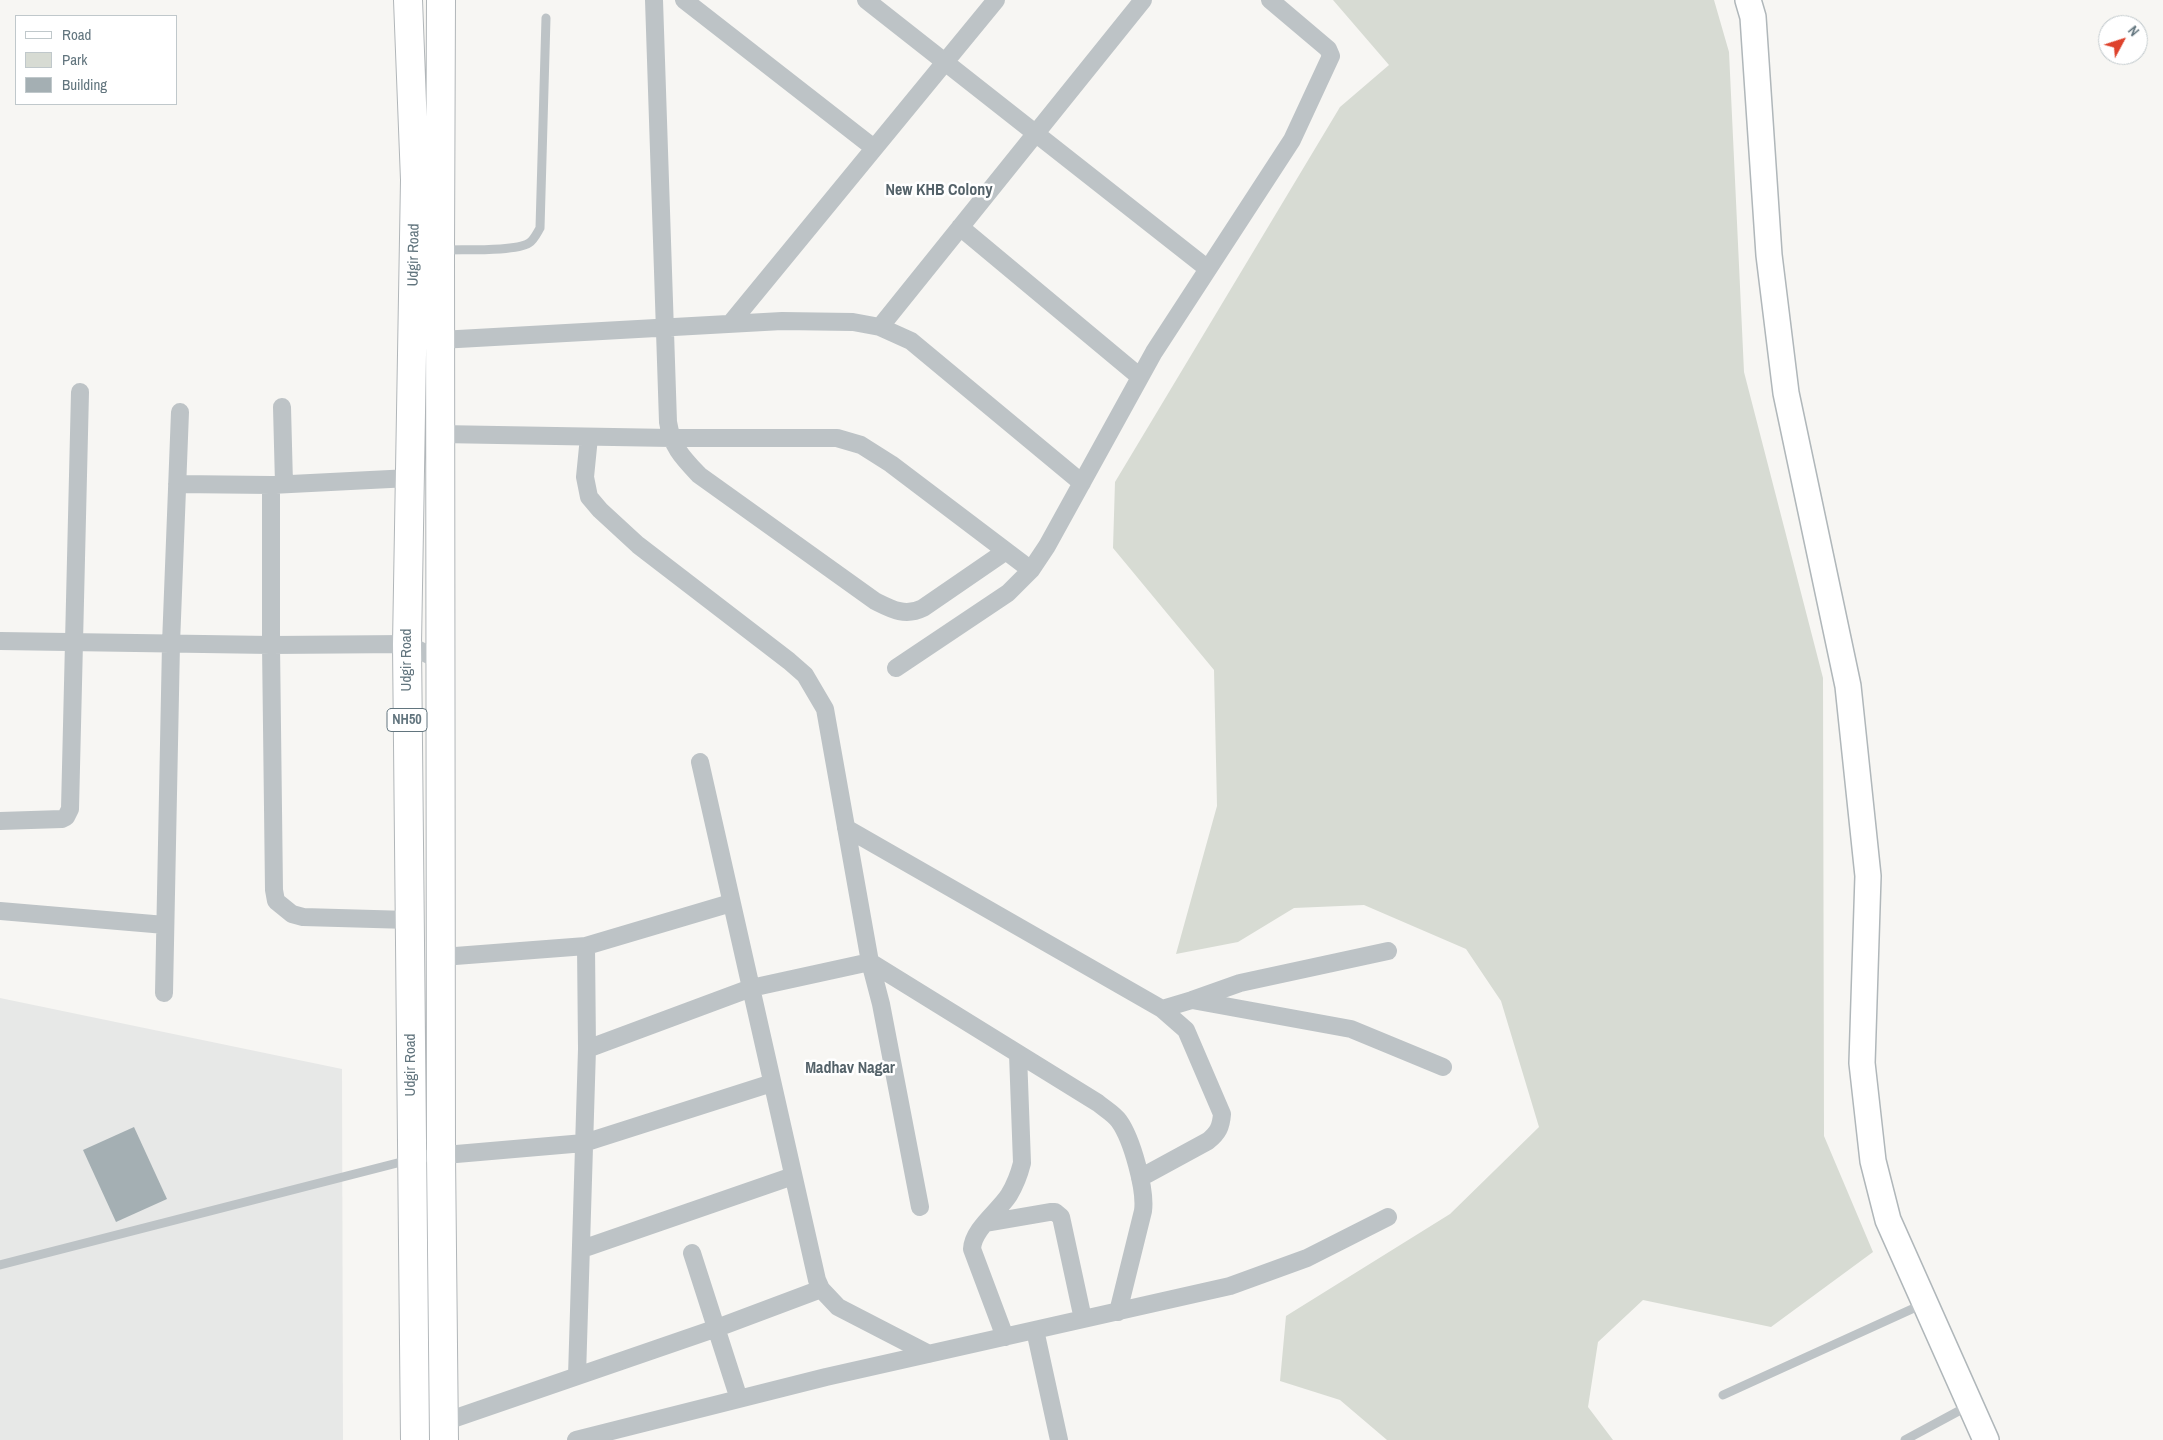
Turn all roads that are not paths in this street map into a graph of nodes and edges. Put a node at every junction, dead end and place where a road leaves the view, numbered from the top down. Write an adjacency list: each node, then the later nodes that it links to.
1 (408, 0): 28 (highway, Udgir Road / NH50)
2 (441, 0): 15 (highway, Udgir Road / NH50)
3 (654, 0): 19 (street)
4 (684, 0): 13 (street)
5 (866, 0): 11 (street)
6 (996, 0): 11 (street)
7 (1143, 0): 12 (street)
8 (1270, 0): 16 (street)
9 (1748, 0): 72 (main road)
10 (546, 18): 15 (lane)
11 (944, 62): 12 (street); 13 (street)
12 (1035, 134): 14 (street); 16 (street)
13 (874, 148): 17 (street)
14 (960, 227): 18 (street); 21 (street)
15 (440, 250): 20 (highway, Udgir Road / NH50)
16 (1208, 269): 21 (street)
17 (730, 324): 18 (street); 19 (street)
18 (880, 327): 29 (street)
19 (666, 328): 20 (street); 27 (street)
20 (440, 340): 25 (highway, Udgir Road / NH50)
21 (1140, 377): 29 (street)
22 (80, 392): 35 (street)
23 (282, 407): 31 (street)
24 (180, 412): 30 (street)
25 (440, 434): 26 (street); 39 (highway, Udgir Road / NH50)
26 (589, 437): 27 (street); 43 (street)
27 (671, 438): 32 (street); 32 (street)
28 (410, 478): 31 (street); 37 (highway, Udgir Road / NH50)
29 (1082, 482): 33 (street)
30 (177, 484): 31 (street); 36 (street)
31 (278, 485): 38 (street)
32 (1006, 551): 33 (street)
33 (1031, 570): 40 (street)
34 (0, 641): 35 (street)
35 (74, 642): 36 (street); 42 (street)
36 (171, 644): 38 (street); 47 (street)
37 (407, 644): 38 (street); 39 (street); 46 (highway, Udgir Road / NH50)
38 (271, 645): 46 (street)
39 (441, 662): 50 (highway, Udgir Road / NH50)
40 (896, 668)
41 (700, 762): 44 (street)
42 (0, 821)
43 (846, 828): 51 (street); 55 (street)
44 (732, 903): 48 (street); 52 (street)
45 (0, 911): 47 (street)
46 (409, 920): 62 (highway, Udgir Road / NH50)
47 (165, 925): 53 (street)
48 (586, 946): 50 (street); 56 (street)
49 (1388, 950): 54 (street)
50 (442, 957): 61 (highway, Udgir Road / NH50)
51 (870, 962): 52 (street); 57 (street); 65 (street)
52 (751, 988): 56 (street); 59 (street)
53 (164, 993)
54 (1192, 1000): 55 (street); 58 (street)
55 (1162, 1009): 64 (street)
56 (586, 1049): 60 (street)
57 (1018, 1054): 64 (street); 67 (street)
58 (1443, 1067)
59 (772, 1083): 60 (street); 63 (street)
60 (584, 1143): 61 (street); 68 (street)
61 (442, 1155): 62 (street); 83 (highway, Udgir Road / NH50)
62 (411, 1160): 70 (lane); 84 (highway, Udgir Road / NH50)
63 (793, 1176): 68 (street); 71 (street)
64 (1140, 1178): 73 (street)
65 (920, 1207)
66 (1388, 1217): 73 (street)
67 (986, 1223): 74 (street); 77 (street)
68 (582, 1249): 79 (street)
69 (692, 1253): 75 (street)
70 (0, 1266)
71 (820, 1289): 75 (street); 78 (street)
72 (1924, 1303): 80 (lane); 82 (main road)
73 (1118, 1312): 74 (street)
74 (1083, 1319): 76 (street)
75 (717, 1328): 79 (street); 81 (street)
76 (1035, 1330): 77 (street); 86 (street)
77 (1005, 1337): 78 (street)
78 (928, 1354): 81 (street)
79 (577, 1376): 83 (street)
80 (1723, 1396)
81 (740, 1399): 85 (street)
82 (1970, 1405): 87 (lane); 88 (main road)
83 (444, 1431)
84 (415, 1440)
85 (576, 1440)
86 (1059, 1440)
87 (1904, 1440)
88 (1986, 1440)

